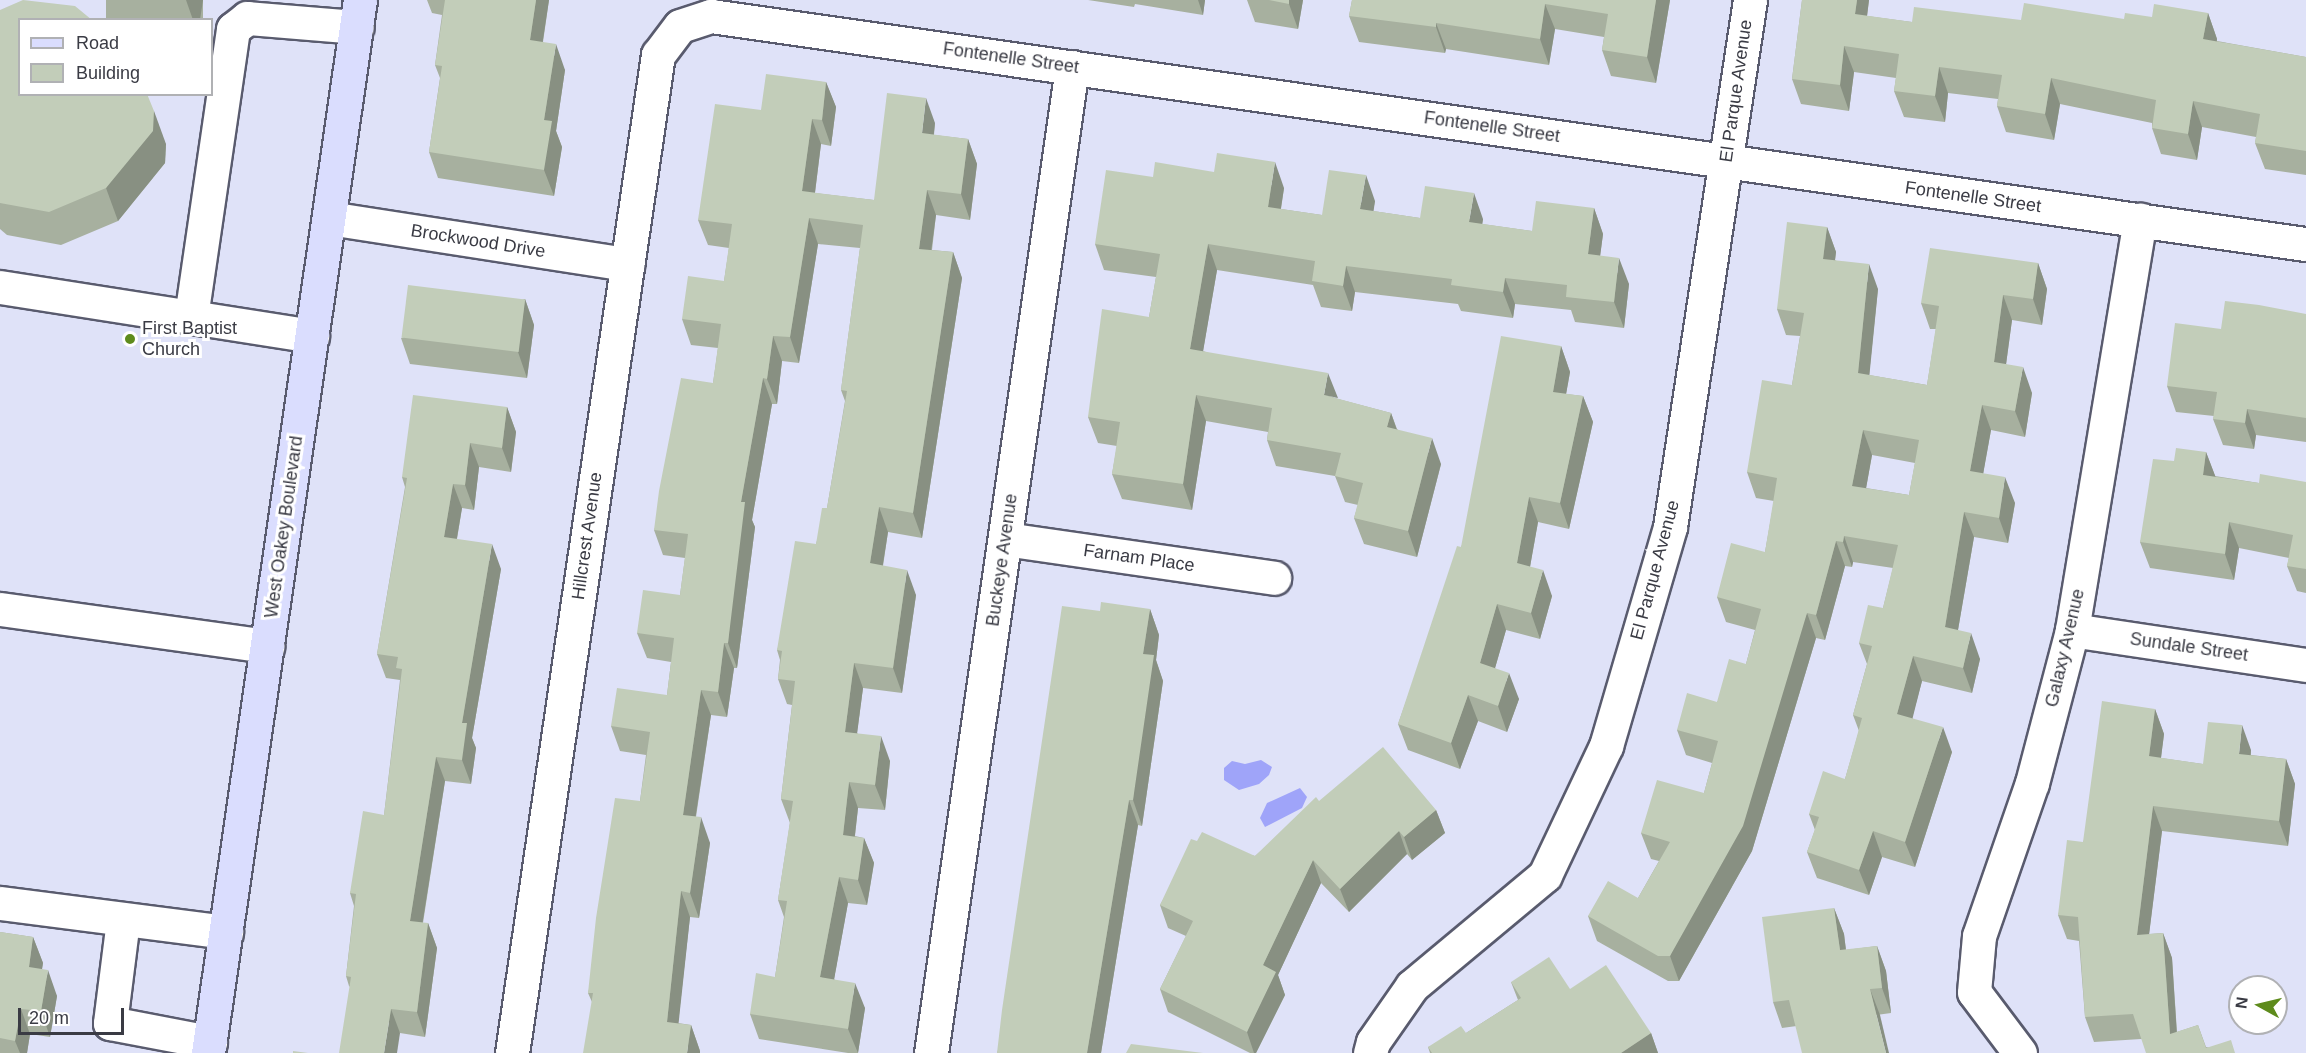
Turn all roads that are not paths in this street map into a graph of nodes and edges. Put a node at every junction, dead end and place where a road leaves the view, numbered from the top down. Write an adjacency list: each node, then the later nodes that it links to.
1 (1750, 0): 5 (street, El Parque Avenue)
2 (358, 14): 6 (main road, West Oakey Boulevard); 11 (street)
3 (680, 26): 4 (street, Fontenelle Street); 9 (street, Hillcrest Avenue)
4 (1072, 67): 5 (street, Fontenelle Street); 13 (street, Buckeye Avenue)
5 (1726, 161): 7 (street, Fontenelle Street); 25 (street, El Parque Avenue)
6 (329, 218): 9 (street, Brockwood Drive); 12 (main road, West Oakey Boulevard)
7 (2140, 220): 8 (street, Fontenelle Street); 16 (street, Galaxy Avenue)
8 (2306, 244)
9 (627, 264): 23 (street, Hillcrest Avenue)
10 (0, 287): 11 (street)
11 (190, 317): 12 (street)
12 (312, 336): 17 (main road, West Oakey Boulevard)
13 (1005, 539): 14 (street, Farnam Place); 24 (street, Buckeye Avenue)
14 (1274, 578)
15 (0, 609): 17 (street)
16 (2072, 630): 18 (street, Sundale Street); 26 (street, Galaxy Avenue)
17 (267, 646): 21 (main road, West Oakey Boulevard)
18 (2306, 665)
19 (0, 903): 20 (street)
20 (123, 920): 21 (street); 22 (street)
21 (226, 932): 22 (main road, West Oakey Boulevard)
22 (209, 1047)
23 (512, 1053)
24 (931, 1053)
25 (1370, 1053)
26 (2020, 1053)

